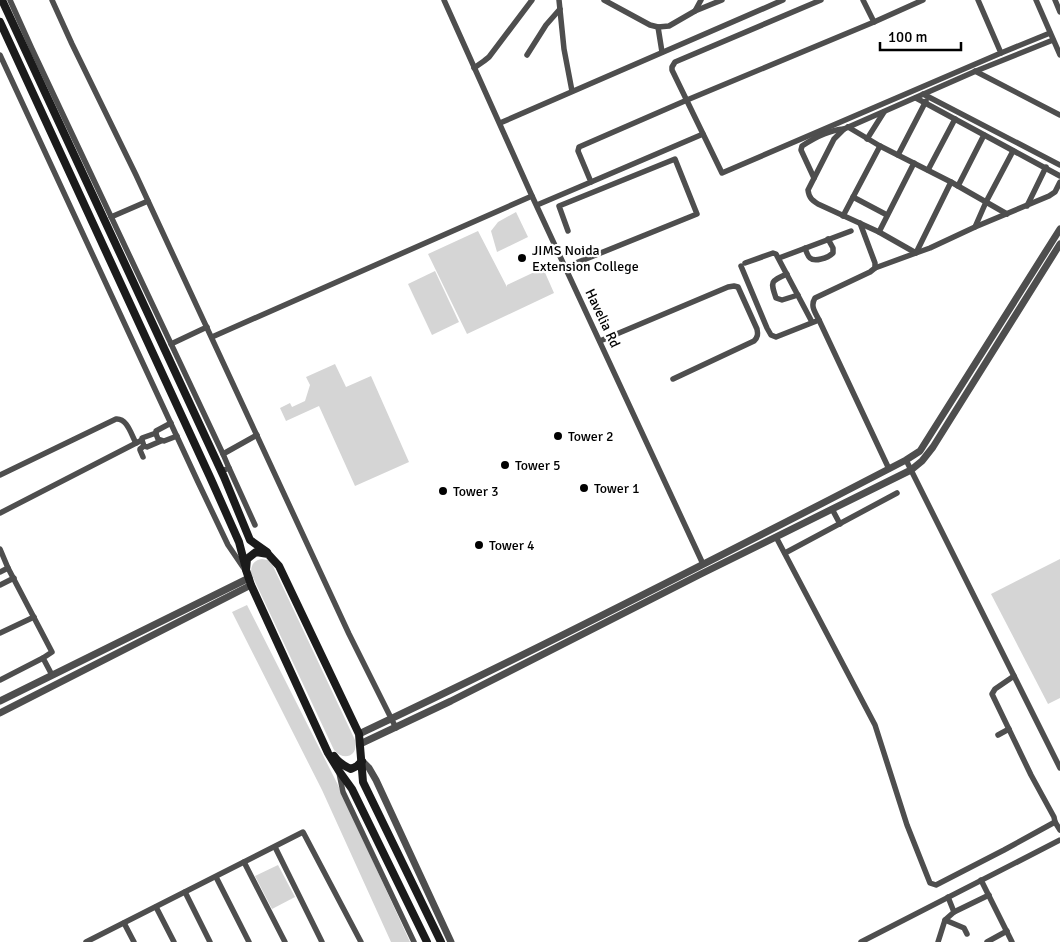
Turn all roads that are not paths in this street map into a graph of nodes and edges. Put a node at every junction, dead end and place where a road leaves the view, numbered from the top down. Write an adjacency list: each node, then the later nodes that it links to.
1 (2, 0): 102 (main road)
2 (10, 0): 68 (street)
3 (52, 0): 61 (street)
4 (444, 0): 33 (street, Havelia Rd)
5 (532, 0): 33 (street)
6 (559, 0): 17 (street)
7 (604, 0): 22 (street)
8 (701, 0): 18 (street)
9 (722, 0): 18 (street)
10 (783, 0): 27 (street)
11 (821, 0): 37 (street)
12 (864, 0): 21 (street)
13 (923, 0): 21 (street)
14 (978, 0): 28 (street)
15 (1036, 0): 23 (street)
16 (1055, 0): 19 (street)
17 (560, 9): 30 (street); 35 (street)
18 (695, 10): 22 (street)
19 (1060, 12)
20 (0, 22): 105 (main road)
21 (874, 22): 37 (street)
22 (658, 27): 27 (street)
23 (1050, 33): 24 (street); 25 (street)
24 (1034, 39): 26 (street); 28 (street)
25 (1053, 40): 26 (street); 31 (street)
26 (1037, 47): 34 (street)
27 (662, 52): 35 (street)
28 (1001, 53): 32 (street)
29 (0, 55): 91 (street)
30 (527, 55)
31 (1060, 55)
32 (969, 67): 34 (street); 43 (street)
33 (474, 68): 41 (street, Havelia Rd)
34 (976, 72): 36 (street); 39 (street)
35 (572, 91): 41 (street)
36 (925, 98): 38 (street); 40 (street); 48 (street); 50 (street)
37 (687, 100): 43 (street); 55 (street)
38 (884, 112): 42 (street); 45 (street)
39 (1060, 115)
40 (955, 119): 44 (street); 52 (street)
41 (500, 123): 59 (street, Havelia Rd)
42 (846, 128): 45 (street); 54 (street); 54 (street)
43 (703, 134): 55 (street)
44 (984, 135): 47 (street); 58 (street)
45 (867, 139): 46 (street)
46 (880, 146): 48 (street); 60 (street)
47 (1013, 150): 51 (street); 62 (street)
48 (898, 155): 49 (street)
49 (914, 163): 52 (street); 66 (street)
50 (1060, 165)
51 (1046, 168): 53 (street); 64 (street)
52 (928, 170): 56 (street)
53 (1060, 176)
54 (814, 178): 67 (street)
55 (591, 182): 63 (street)
56 (951, 182): 58 (street); 78 (street)
57 (1060, 182): 64 (street)
58 (958, 186): 62 (street)
59 (532, 196): 63 (street, Havelia Rd); 87 (street)
60 (853, 197): 66 (street); 67 (street)
61 (148, 201): 68 (street); 86 (street)
62 (986, 202): 65 (street); 70 (street)
63 (537, 205): 80 (street, Havelia Rd)
64 (1027, 206): 65 (street)
65 (1007, 214): 70 (street)
66 (887, 215): 74 (street)
67 (843, 216): 69 (street)
68 (111, 217): 89 (street)
69 (860, 223): 74 (street); 81 (street)
70 (975, 227): 78 (street)
71 (1060, 229): 100 (street)
72 (568, 231): 80 (street)
73 (851, 231): 75 (street)
74 (879, 232): 78 (street)
75 (828, 239): 77 (street); 77 (street)
76 (1060, 244): 103 (street)
77 (805, 248): 79 (street)
78 (916, 253): 81 (street)
79 (779, 258): 82 (street); 85 (street)
80 (566, 267): 88 (street, Havelia Rd)
81 (875, 268): 84 (street)
82 (787, 274): 83 (street); 83 (street)
83 (798, 295): 85 (street)
84 (819, 320): 85 (street); 101 (street)
85 (812, 322)
86 (207, 327): 87 (street); 89 (street)
87 (212, 337): 93 (street)
88 (600, 341): 90 (street); 117 (street, Havelia Rd)
89 (171, 344): 98 (street)
90 (673, 379)
91 (171, 423): 92 (street); 94 (street)
92 (156, 433): 95 (street); 96 (street)
93 (257, 435): 98 (street); 132 (street)
94 (177, 436): 96 (street); 106 (street)
95 (139, 441): 97 (street); 104 (street); 109 (street)
96 (161, 441): 97 (street)
97 (144, 446): 99 (street)
98 (223, 454): 102 (street)
99 (143, 457)
100 (906, 460): 101 (street); 103 (street)
101 (889, 469): 117 (street)
102 (225, 470): 110 (street); 115 (main road)
103 (911, 470): 108 (street); 128 (street)
104 (0, 476)
105 (210, 477): 106 (street); 120 (main road)
106 (198, 482): 120 (street)
107 (897, 493): 111 (street)
108 (832, 509): 111 (street); 112 (street)
109 (0, 513)
110 (255, 524)
111 (840, 524): 114 (street)
112 (776, 537): 114 (street); 122 (street)
113 (0, 548): 116 (street)
114 (784, 553): 142 (street)
115 (268, 554): 120 (main road); 135 (main road)
116 (3, 562): 118 (street)
117 (703, 564): 122 (street)
118 (8, 568): 119 (street); 121 (street)
119 (0, 572)
120 (249, 577): 127 (street); 131 (street); 137 (main road)
121 (14, 578): 123 (street); 124 (street)
122 (682, 580): 132 (street); 133 (street)
123 (0, 585)
124 (34, 617): 125 (street); 126 (street)
125 (0, 633)
126 (43, 658): 127 (street); 129 (street)
127 (52, 675): 130 (street)
128 (1014, 676): 134 (street); 140 (street)
129 (0, 680)
130 (0, 701)
131 (0, 713)
132 (392, 719): 133 (street); 135 (street)
133 (396, 728): 138 (street)
134 (1009, 729): 136 (street); 142 (street)
135 (359, 734): 138 (main road)
136 (998, 735)
137 (324, 744): 139 (main road); 141 (main road)
138 (360, 744): 139 (main road)
139 (362, 761): 169 (main road); 170 (street)
140 (1060, 768)
141 (339, 771): 167 (street); 168 (main road)
142 (1055, 822): 143 (street)
143 (1060, 830)
144 (1060, 840): 148 (street)
145 (275, 847): 146 (street); 165 (street); 166 (street)
146 (244, 862): 147 (street); 164 (street)
147 (216, 876): 149 (street); 163 (street)
148 (981, 880): 150 (street); 151 (street)
149 (185, 892): 152 (street); 162 (street)
150 (989, 895): 153 (street); 156 (street)
151 (948, 898): 153 (street); 171 (street)
152 (156, 907): 155 (street); 161 (street)
153 (954, 912): 154 (street)
154 (945, 920): 157 (street); 172 (street)
155 (124, 923): 158 (street); 160 (street)
156 (1007, 931): 173 (street); 174 (street)
157 (967, 934)
158 (97, 940): 159 (street)
159 (86, 942)
160 (134, 942)
161 (174, 942)
162 (210, 942)
163 (249, 942)
164 (285, 942)
165 (322, 942)
166 (361, 942)
167 (414, 942)
168 (427, 942)
169 (441, 942)
170 (451, 942)
171 (861, 942)
172 (938, 942)
173 (986, 942)
174 (1012, 942)

